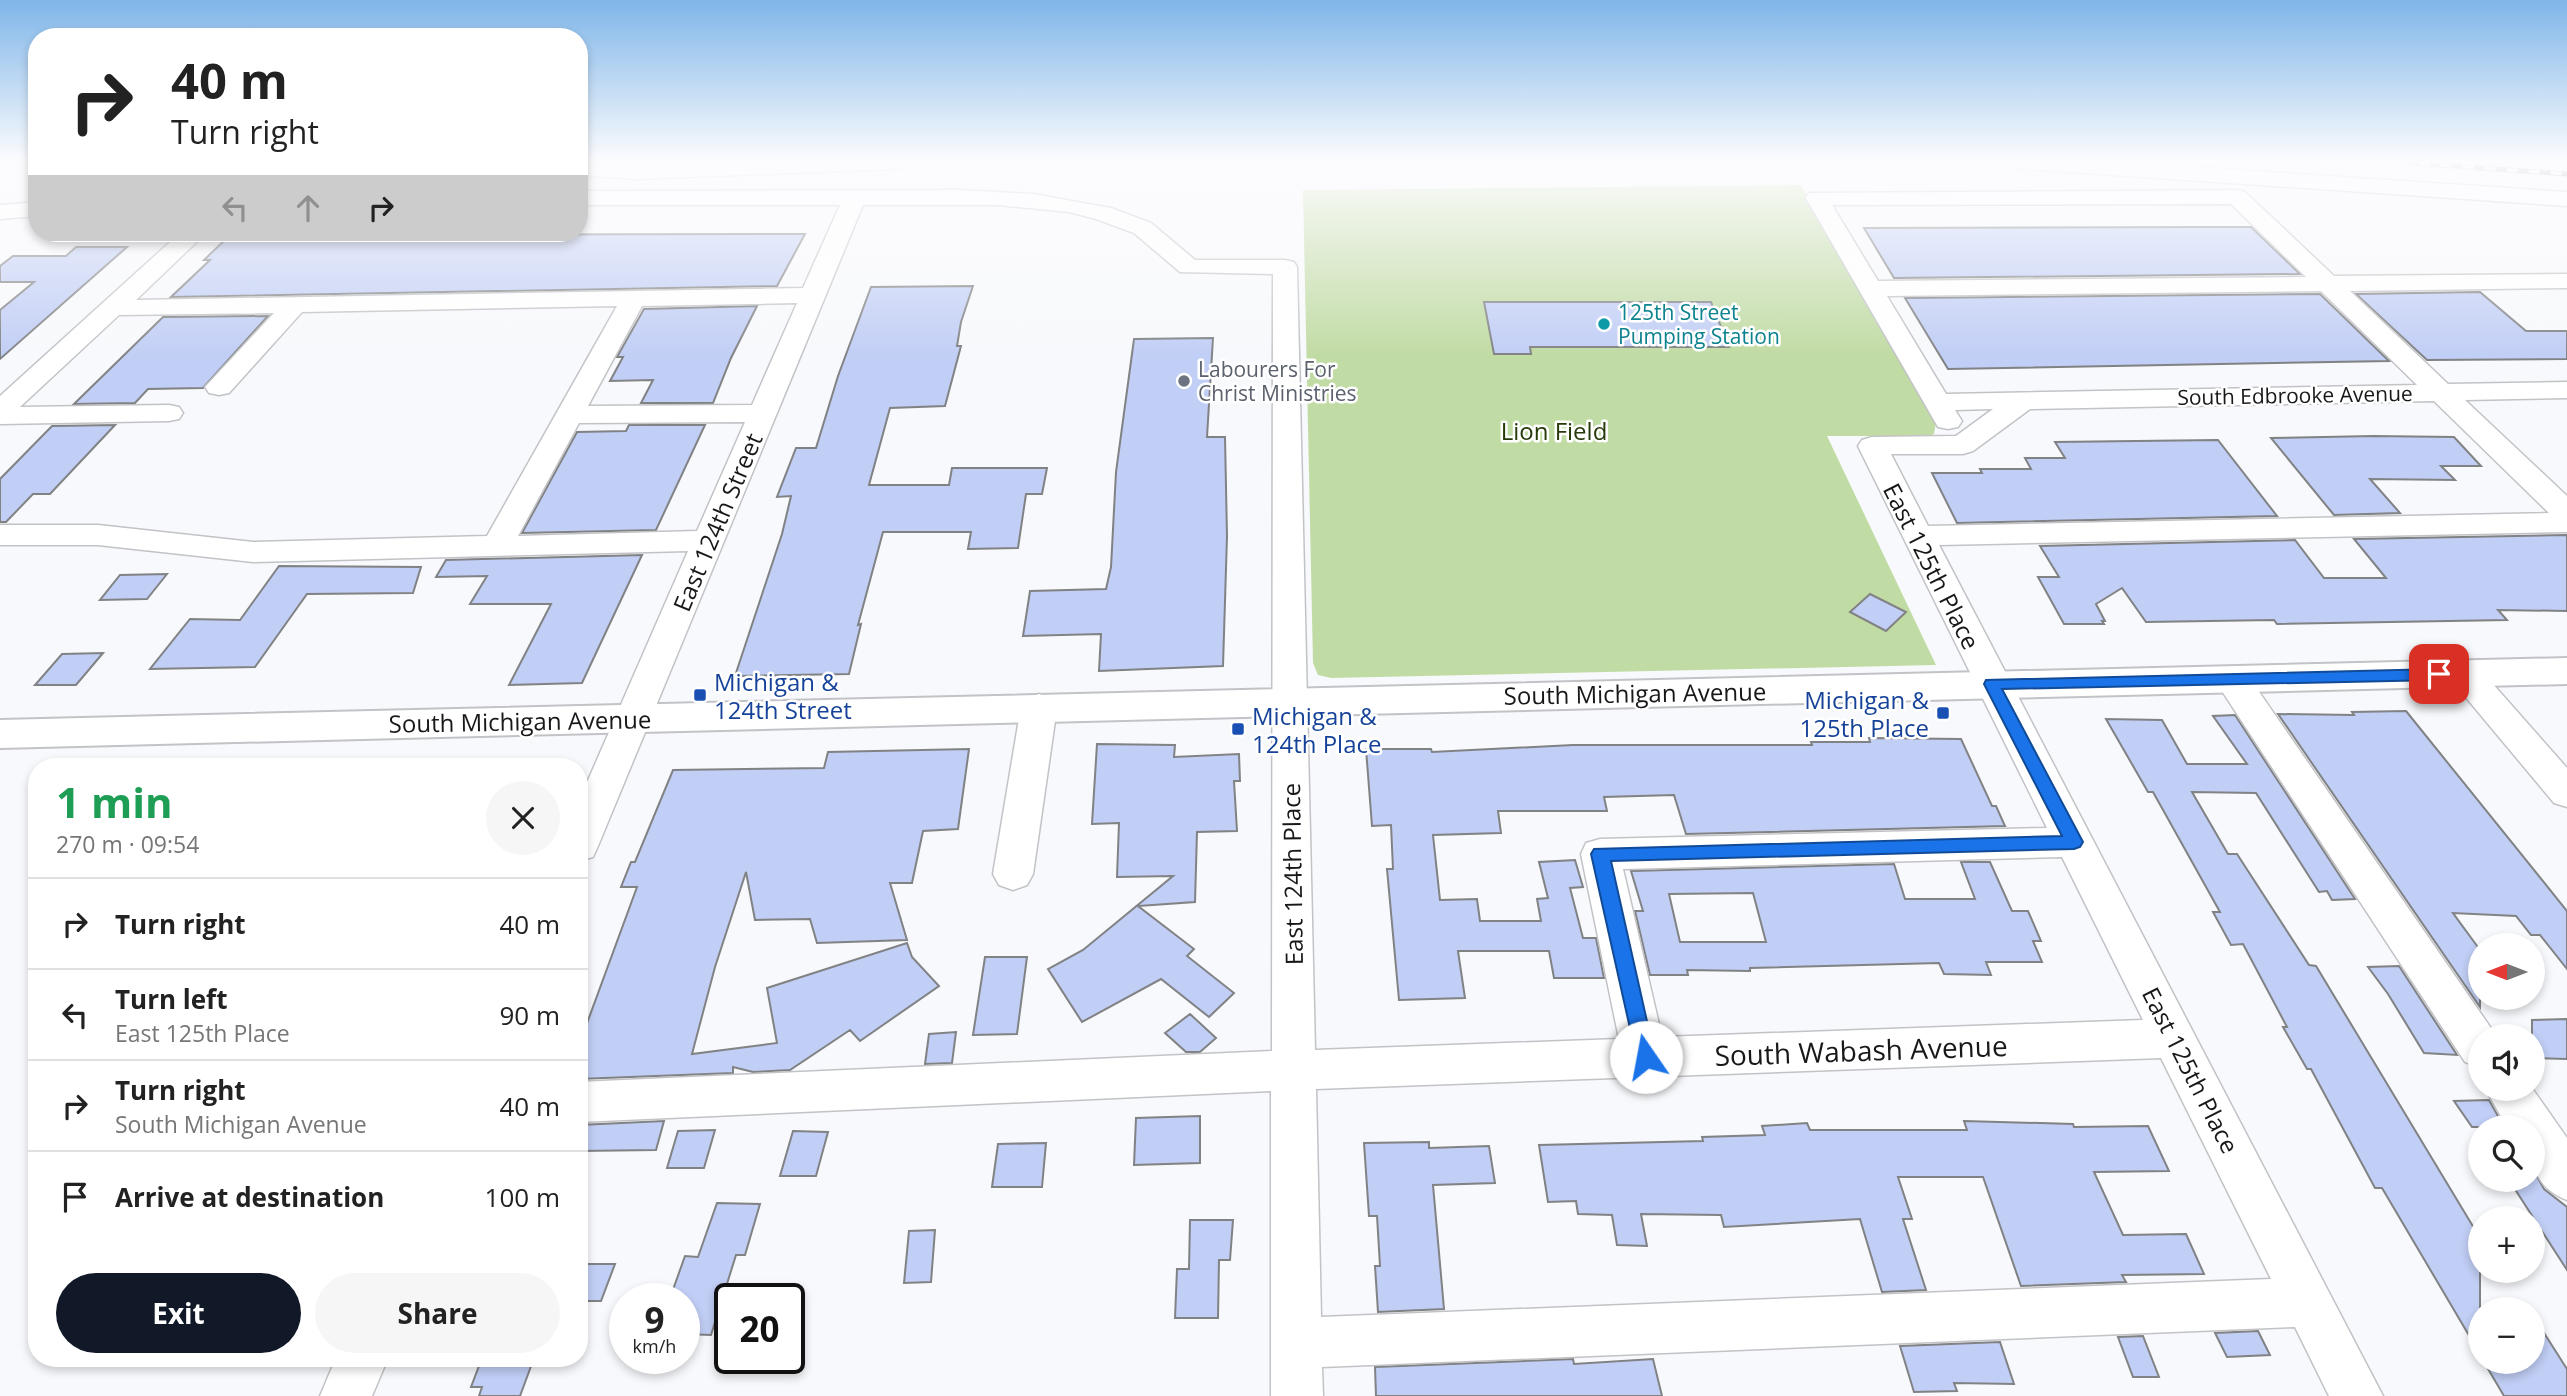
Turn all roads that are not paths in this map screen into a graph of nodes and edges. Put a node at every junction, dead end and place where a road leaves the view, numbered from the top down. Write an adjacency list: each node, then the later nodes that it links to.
1 (842, 227): 9 (street, East 124th Street)
2 (1140, 227): 33 (street, East 124th Place)
3 (1834, 227): 8 (street)
4 (2269, 227): 7 (street)
5 (184, 242): 12 (street)
6 (2567, 281): 7 (street)
7 (2328, 284): 8 (street); 15 (street)
8 (1871, 289): 17 (street)
9 (813, 295): 10 (street); 18 (street, East 124th Street)
10 (634, 298): 11 (street); 21 (street)
11 (295, 305): 12 (street); 13 (street)
12 (111, 308): 19 (street)
13 (219, 387)
14 (2567, 390): 15 (street, South Edbrooke Avenue)
15 (2441, 393): 16 (street, South Edbrooke Avenue); 23 (street)
16 (2024, 400): 17 (street, South Edbrooke Avenue); 22 (street)
17 (1937, 402): 22 (street)
18 (763, 412): 21 (street); 27 (street, East 124th Street)
19 (0, 413): 20 (street)
20 (169, 413)
21 (569, 415): 28 (street)
22 (1963, 445): 26 (street, East 125th Place)
23 (2567, 513)
24 (2567, 522): 26 (street)
25 (0, 535): 28 (street)
26 (1918, 537): 32 (street, East 125th Place)
27 (709, 541): 28 (street); 35 (street, East 124th Street)
28 (497, 546)
29 (2567, 671): 30 (main road, South Michigan Avenue)
30 (2465, 674): 31 (main road, South Michigan Avenue); 37 (street)
31 (2232, 679): 32 (main road, South Michigan Avenue); 41 (street)
32 (1992, 684): 33 (main road, South Michigan Avenue); 39 (street, East 125th Place)
33 (1290, 701): 34 (main road, South Michigan Avenue); 44 (street, East 124th Place)
34 (1039, 707): 35 (main road, South Michigan Avenue); 40 (street)
35 (633, 718): 36 (main road, South Michigan Avenue); 38 (street, East 124th Street)
36 (0, 734)
37 (2567, 793)
38 (588, 825)
39 (2074, 842): 42 (street, East 125th Place); 43 (street)
40 (1013, 874)
41 (2468, 1030)
42 (2176, 1038): 43 (street, South Wabash Avenue); 48 (street, East 125th Place)
43 (1646, 1057): 44 (street, South Wabash Avenue)
44 (1294, 1070): 46 (street, South Wabash Avenue); 49 (street, East 124th Place)
45 (2516, 1101): 47 (street)
46 (588, 1102)
47 (2567, 1178)
48 (2309, 1302): 49 (street); 53 (street, East 125th Place)
49 (1297, 1343): 52 (street, East 124th Place)
50 (358, 1367): 51 (street)
51 (345, 1396)
52 (1297, 1396)
53 (2357, 1396)

